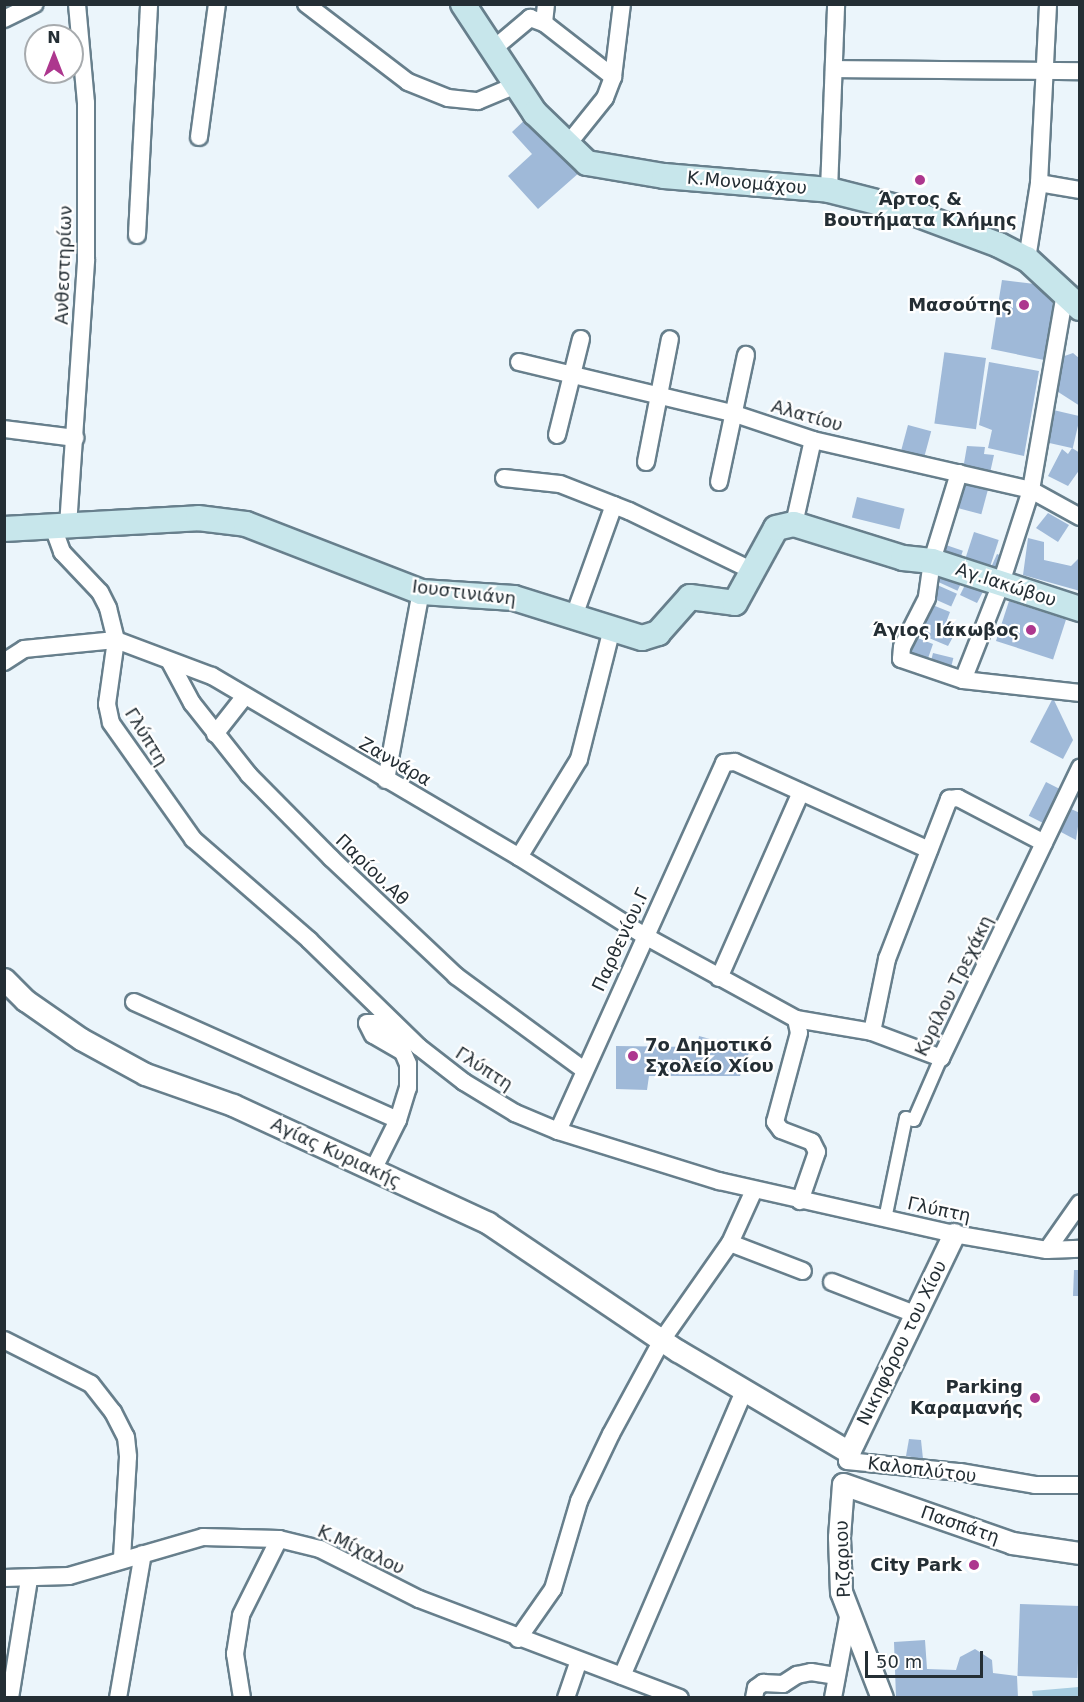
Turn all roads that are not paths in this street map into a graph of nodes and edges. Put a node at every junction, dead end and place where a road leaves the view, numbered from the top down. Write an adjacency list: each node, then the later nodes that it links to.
1 (35, 4): 12 (street)
2 (77, 4): 37 (street, Ανθεστηρίων)
3 (149, 4): 24 (street)
4 (217, 4): 19 (street)
5 (306, 4): 18 (street)
6 (463, 4): 13 (main road, Κ.Μονομάχου)
7 (546, 4): 11 (street)
8 (622, 4): 17 (street)
9 (836, 4): 14 (street)
10 (1048, 4): 15 (street)
11 (534, 15): 13 (street); 17 (street)
12 (4, 19)
13 (492, 50): 18 (main road, Κ.Μονομάχου)
14 (834, 69): 15 (street); 22 (street)
15 (1046, 70): 16 (street); 21 (street)
16 (1080, 71)
17 (613, 77): 20 (street)
18 (516, 85): 20 (main road, Κ.Μονομάχου)
19 (199, 137)
20 (568, 144): 22 (main road, Κ.Μονομάχου)
21 (1039, 183): 23 (street); 25 (street)
22 (830, 190): 25 (main road, Κ.Μονομάχου)
23 (1080, 190)
24 (136, 235)
25 (1027, 259): 26 (main road, Κ.Μονομάχου)
26 (1075, 304): 27 (street); 27 (street)
27 (1060, 322): 43 (street)
28 (581, 339): 32 (street)
29 (670, 339): 33 (street)
30 (746, 355): 34 (street)
31 (519, 362): 32 (street, Αλατίου)
32 (572, 376): 33 (street, Αλατίου); 36 (street)
33 (658, 395): 34 (street, Αλατίου); 39 (street)
34 (735, 414): 38 (street, Αλατίου); 42 (street)
35 (4, 429): 37 (street)
36 (557, 435)
37 (75, 438): 47 (street, Ανθεστηρίων)
38 (813, 440): 40 (street, Αλατίου); 46 (street)
39 (646, 462)
40 (959, 473): 43 (street, Αλατίου); 49 (street)
41 (504, 478): 44 (street)
42 (719, 482)
43 (1031, 490): 45 (street, Αλατίου); 51 (street)
44 (614, 505): 50 (street); 54 (street)
45 (1080, 517)
46 (794, 524): 49 (main road); 50 (main road, Ιουστινιάνη)
47 (60, 527): 48 (main road, Ιουστινιάνη); 52 (main road, Ιουστινιάνη); 56 (street)
48 (4, 530)
49 (932, 561): 51 (main road, Αγ.Ιακώβου); 59 (street)
50 (754, 572): 55 (main road, Ιουστινιάνη)
51 (1000, 586): 53 (main road, Αγ.Ιακώβου); 59 (street)
52 (421, 591): 54 (main road, Ιουστινιάνη); 64 (street)
53 (1080, 609)
54 (574, 616): 55 (main road, Ιουστινιάνη)
55 (612, 629): 68 (street)
56 (116, 640): 57 (street); 58 (street, Ζαννάρα); 75 (street, Γλύπτη)
57 (4, 662)
58 (170, 662): 61 (street, Ζαννάρα); 62 (street, Παρίου.Αθ)
59 (963, 680): 60 (street)
60 (1080, 693)
61 (245, 696): 62 (street); 64 (street, Ζαννάρα)
62 (215, 734): 77 (street, Παρίου.Αθ)
63 (1080, 768): 66 (street, Κυρίλου Τρεχάκη)
64 (386, 780): 68 (street, Ζαννάρα)
65 (801, 792): 67 (street); 69 (street, Παρθενίου.Γ); 70 (street)
66 (1044, 843): 67 (street); 76 (street, Κυρίλου Τρεχάκη)
67 (929, 850): 74 (street)
68 (519, 857): 69 (street, Ζαννάρα)
69 (645, 936): 70 (street, Ζαννάρα); 77 (street, Παρθενίου.Γ)
70 (719, 978): 73 (street, Ζαννάρα)
71 (4, 979): 80 (street, Αγίας Κυριακής)
72 (134, 1002): 78 (street)
73 (796, 1019): 74 (street, Ζαννάρα); 82 (street)
74 (872, 1032): 76 (street, Ζαννάρα)
75 (420, 1047): 78 (street); 79 (street, Γλύπτη)
76 (941, 1058): 84 (street, Κυρίλου Τρεχάκη)
77 (584, 1070): 79 (street, Παρθενίου.Γ)
78 (398, 1120): 80 (street)
79 (558, 1131): 81 (street, Γλύπτη)
80 (373, 1170): 93 (street, Αγίας Κυριακής)
81 (754, 1190): 82 (street, Γλύπτη); 86 (street)
82 (800, 1201): 84 (street, Γλύπτη)
83 (1080, 1203): 87 (street)
84 (885, 1219): 85 (street, Γλύπτη)
85 (954, 1234): 87 (street, Γλύπτη); 91 (street, Νικηφόρου του Χίου)
86 (730, 1243): 89 (street); 93 (street)
87 (1047, 1250): 88 (street, Γλύπτη)
88 (1080, 1250)
89 (803, 1271)
90 (832, 1282): 91 (street)
91 (917, 1315): 95 (street, Νικηφόρου του Χίου)
92 (4, 1340): 101 (street)
93 (662, 1340): 94 (street, Καλοπλύτου); 105 (street)
94 (744, 1392): 95 (street, Καλοπλύτου); 107 (street)
95 (848, 1457): 96 (street); 97 (street, Καλοπλύτου)
96 (843, 1484): 99 (street, Πασπάτη); 104 (street, Ριζαριου)
97 (1080, 1485)
98 (279, 1539): 100 (street, Κ.Μίχαλου); 105 (street, Κ.Μίχαλου); 111 (street)
99 (1080, 1553)
100 (143, 1554): 101 (street, Κ.Μίχαλου); 110 (street)
101 (122, 1558): 103 (street, Κ.Μίχαλου)
102 (4, 1578): 103 (street, Κ.Μίχαλου)
103 (29, 1579): 109 (street)
104 (848, 1617): 108 (street); 116 (street, Ριζαριου)
105 (518, 1639): 106 (street, Κ.Μίχαλου)
106 (579, 1661): 107 (street, Κ.Μίχαλου); 112 (street)
107 (622, 1676): 113 (street, Κ.Μίχαλου)
108 (837, 1676): 114 (street); 115 (street)
109 (10, 1698)
110 (118, 1698)
111 (242, 1698)
112 (566, 1698)
113 (680, 1698)
114 (754, 1698)
115 (833, 1698)
116 (882, 1698)

